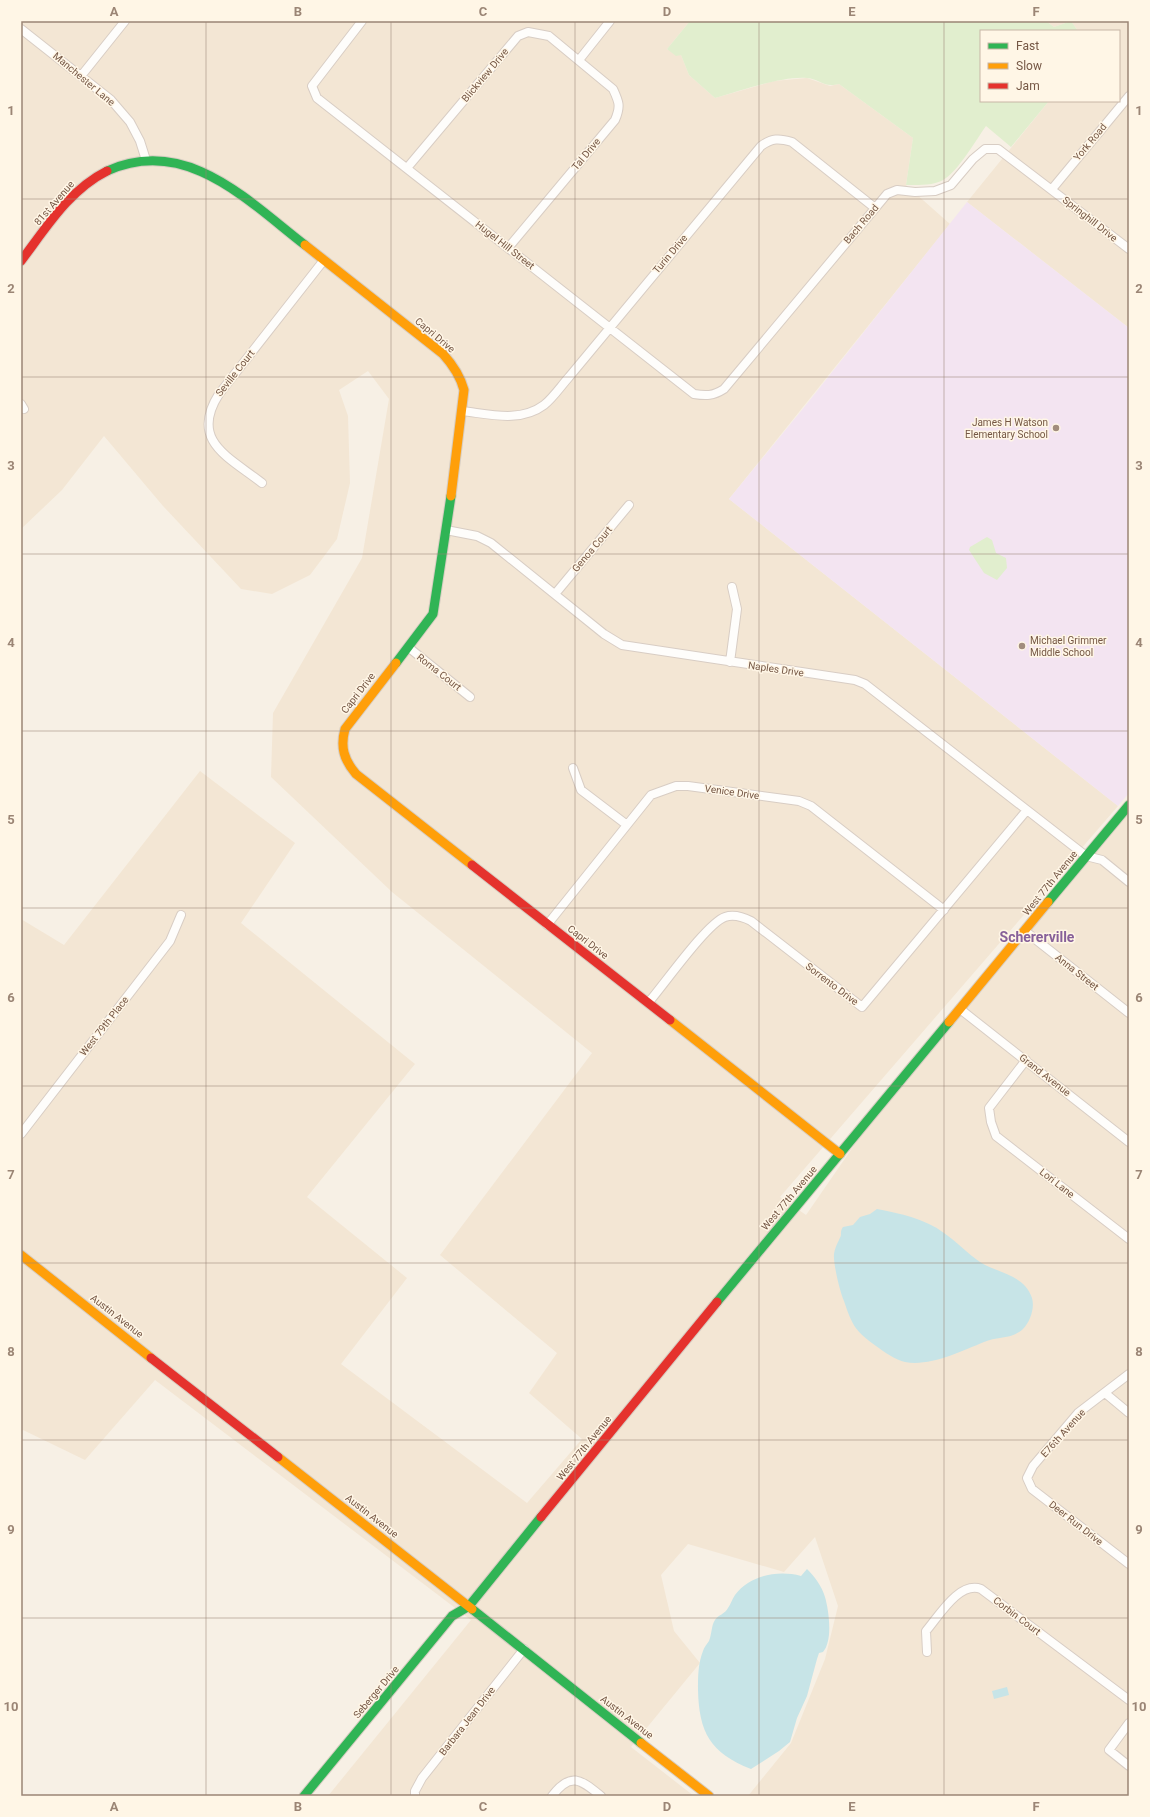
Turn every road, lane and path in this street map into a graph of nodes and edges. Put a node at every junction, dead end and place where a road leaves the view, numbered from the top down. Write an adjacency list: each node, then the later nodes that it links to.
1 (125, 21): 6 (street)
2 (362, 21): 10 (street, Hugel Hill Street)
3 (610, 21): 5 (street)
4 (21, 29): 6 (street, Manchester Lane)
5 (579, 60): 10 (street, Blickview Drive); 13 (street, Tal Drive)
6 (81, 76): 8 (street, Manchester Lane)
7 (1129, 96): 11 (street, York Road)
8 (146, 160): 9 (street, 81st Avenue); 16 (street, 81st Avenue)
9 (183, 164): 15 (street, Capri Drive)
10 (407, 168): 13 (street, Hugel Hill Street)
11 (1052, 189): 12 (street, Bach Road); 14 (street, Springhill Drive)
12 (875, 208): 17 (street, Turin Drive); 18 (street, Bach Road)
13 (508, 248): 17 (street, Hugel Hill Street)
14 (1129, 250)
15 (324, 260): 19 (street, Capri Drive); 20 (street, Seville Court)
16 (21, 261)
17 (609, 328): 18 (street, Hugel Hill Street); 19 (street, Turin Drive)
18 (706, 396)
19 (462, 411): 22 (street, Capri Drive)
20 (262, 483)
21 (629, 505): 24 (street, Genoa Court)
22 (446, 530): 24 (street, Naples Drive); 25 (street, Capri Drive)
23 (732, 587): 26 (street)
24 (555, 594): 26 (street, Naples Drive)
25 (408, 647): 27 (street, Roma Court); 36 (street, Capri Drive)
26 (730, 662): 30 (street, Naples Drive)
27 (470, 697)
28 (573, 768): 31 (street)
29 (1129, 805): 32 (street, West 77th Avenue)
30 (1027, 810): 32 (street, Naples Drive); 34 (street, Sorrento Drive)
31 (626, 825): 34 (street, Venice Drive); 36 (street, Venice Drive)
32 (1086, 856): 33 (street, Naples Drive); 37 (street, West 77th Avenue)
33 (1129, 882)
34 (944, 910): 38 (street, Sorrento Drive)
35 (181, 915): 42 (street, West 79th Place)
36 (547, 925): 38 (street, Capri Drive)
37 (1026, 931): 39 (street, West 77th Avenue); 40 (street, Anna Street)
38 (648, 1003): 44 (street, Capri Drive)
39 (960, 1009): 41 (street, Grand Avenue); 44 (street, West 77th Avenue)
40 (1129, 1013)
41 (1026, 1060): 43 (street, Grand Avenue); 45 (street, Lori Lane)
42 (21, 1134)
43 (1129, 1142)
44 (840, 1154): 52 (street, West 77th Avenue)
45 (1129, 1240)
46 (21, 1255): 52 (street, Austin Avenue)
47 (1129, 1374): 48 (street, E76th Avenue)
48 (1105, 1393): 49 (street); 50 (street, E76th Avenue)
49 (1129, 1413)
50 (1027, 1478): 51 (street, Deer Run Drive)
51 (1129, 1564)
52 (469, 1606): 53 (street, Austin Avenue); 58 (street, Seberger Drive)
53 (524, 1649): 59 (street, Barbara Jean Drive); 62 (street, Austin Avenue)
54 (927, 1652): 55 (street, Corbin Court)
55 (1129, 1700)
56 (1129, 1723): 57 (street)
57 (1129, 1766)
58 (304, 1796)
59 (415, 1796)
60 (552, 1796): 61 (street)
61 (601, 1796)
62 (709, 1796)

